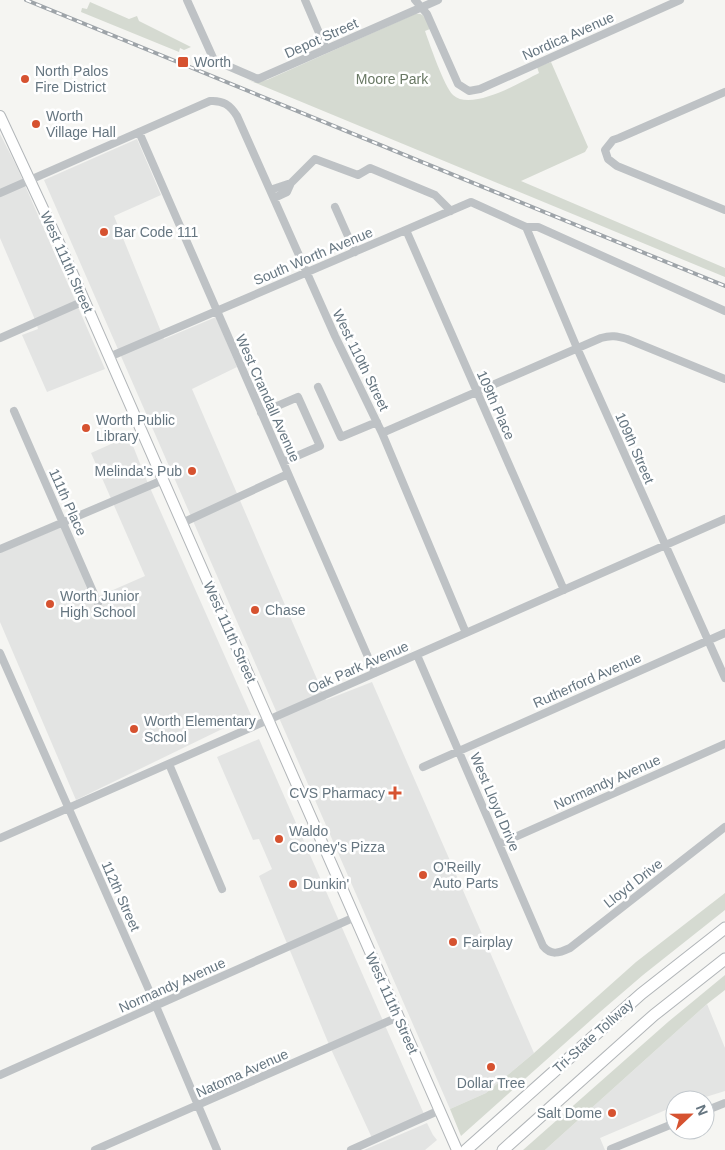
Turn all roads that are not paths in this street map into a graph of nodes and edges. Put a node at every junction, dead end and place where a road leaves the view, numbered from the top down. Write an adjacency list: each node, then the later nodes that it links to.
1 (187, 0): 9 (street, Depot Street)
2 (305, 0): 9 (street)
3 (415, 0): 7 (street)
4 (438, 0): 7 (street, Depot Street)
5 (656, 0): 8 (street)
6 (680, 0): 8 (street, Nordica Avenue)
7 (421, 7): 8 (street, Nordica Avenue); 9 (street, Depot Street)
8 (660, 9)
9 (326, 49)
10 (725, 92): 20 (street)
11 (0, 116): 13 (main road, West 111th Street)
12 (139, 132): 13 (street); 15 (street, West 110th Street); 27 (street, West Crandall Avenue)
13 (30, 180): 16 (street); 25 (main road, West 111th Street)
14 (290, 183): 15 (street); 17 (street); 19 (street)
15 (270, 190): 17 (street, West 110th Street)
16 (0, 194)
17 (274, 198): 24 (street, West 110th Street)
18 (335, 207): 23 (street)
19 (451, 210): 21 (street, South Worth Avenue); 22 (street, South Worth Avenue)
20 (725, 210)
21 (526, 226): 26 (street, South Worth Avenue); 29 (street, 109th Street)
22 (406, 230): 23 (street, South Worth Avenue); 33 (street, 109th Place)
23 (355, 252): 24 (street, South Worth Avenue)
24 (307, 272): 27 (street, South Worth Avenue); 36 (street, West 110th Street)
25 (84, 301): 28 (street); 30 (main road, West 111th Street)
26 (725, 310)
27 (217, 311): 30 (street, South Worth Avenue); 35 (street, West Crandall Avenue)
28 (0, 338)
29 (577, 348): 31 (street); 33 (street); 44 (street, 109th Street)
30 (109, 357): 40 (main road, West 111th Street)
31 (725, 379)
32 (318, 387): 36 (street)
33 (477, 392): 37 (street); 46 (street, 109th Place)
34 (14, 410): 42 (street, 111th Place)
35 (261, 412): 38 (street, West Crandall Avenue); 38 (street)
36 (377, 422): 37 (street, West 110th Street)
37 (382, 434): 48 (street, West 110th Street)
38 (283, 462): 39 (street, West Crandall Avenue)
39 (288, 474): 43 (street); 53 (street, West Crandall Avenue)
40 (163, 480): 42 (street); 43 (main road, West 111th Street)
41 (725, 519): 44 (street, Oak Park Avenue)
42 (63, 522): 45 (street); 47 (street, 111th Place)
43 (182, 523): 55 (main road, West 111th Street)
44 (665, 545): 46 (street, Oak Park Avenue); 50 (street, 109th Street)
45 (0, 549)
46 (564, 590): 48 (street, Oak Park Avenue)
47 (98, 603)
48 (466, 633): 52 (street, Oak Park Avenue)
49 (725, 633): 50 (street, Rutherford Avenue)
50 (708, 640): 54 (street, 109th Street); 57 (street, Rutherford Avenue)
51 (0, 653): 60 (street, 112th Street)
52 (417, 655): 53 (street, Oak Park Avenue); 57 (street, West Lloyd Drive)
53 (375, 673): 55 (street, Oak Park Avenue)
54 (725, 678)
55 (269, 720): 58 (street, Oak Park Avenue); 65 (main road, West 111th Street)
56 (725, 744): 63 (street, Normandy Avenue)
57 (459, 751): 59 (street, Rutherford Avenue); 63 (street, West Lloyd Drive)
58 (169, 764): 60 (street, Oak Park Avenue); 64 (street)
59 (423, 767)
60 (68, 809): 62 (street, Oak Park Avenue); 69 (street, 112th Street)
61 (725, 827): 67 (street, Lloyd Drive)
62 (0, 838)
63 (499, 844): 67 (street, West Lloyd Drive)
64 (222, 889)
65 (355, 917): 69 (street, Normandy Avenue); 70 (main road, West 111th Street)
66 (725, 928): 75 (highway, Tri-State Tollway)
67 (554, 953)
68 (725, 959): 80 (highway, Tri-State Tollway)
69 (156, 1006): 71 (street, Normandy Avenue); 72 (street, 112th Street)
70 (398, 1017): 72 (street, Natoma Avenue); 73 (main road, West 111th Street)
71 (0, 1074)
72 (198, 1106): 77 (street, Natoma Avenue); 78 (street, 112th Street)
73 (440, 1110): 75 (main road, West 111th Street); 79 (street)
74 (665, 1127): 76 (street)
75 (464, 1149)
76 (611, 1149)
77 (94, 1150)
78 (217, 1150)
79 (351, 1150)
80 (503, 1150)

